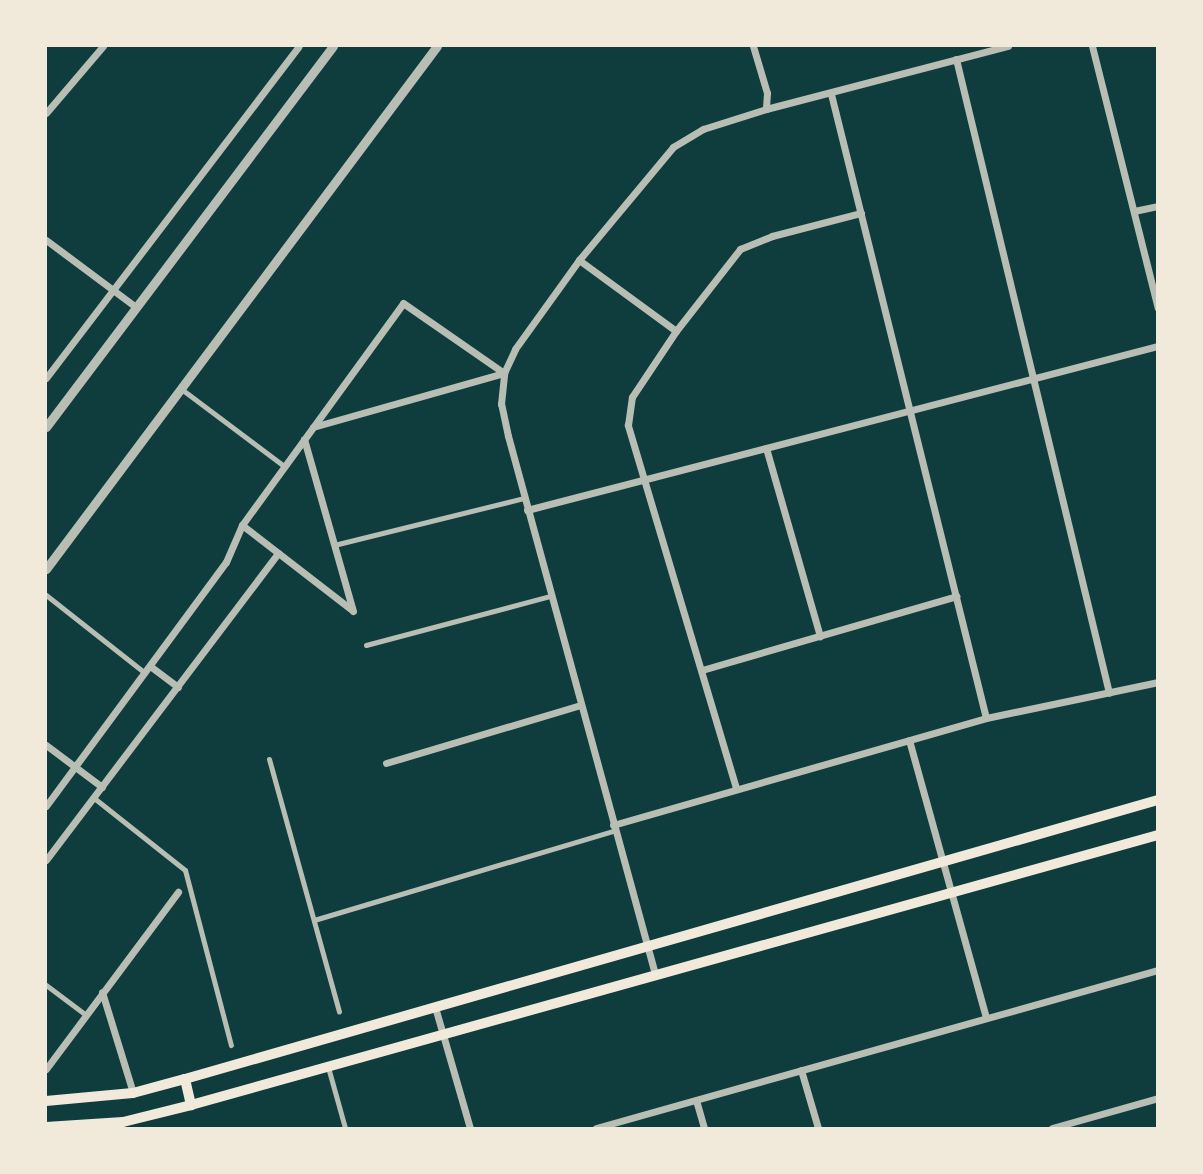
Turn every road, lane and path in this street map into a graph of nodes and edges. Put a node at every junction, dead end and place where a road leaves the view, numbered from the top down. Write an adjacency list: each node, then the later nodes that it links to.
1 (103, 46): 11 (street)
2 (299, 46): 17 (street)
3 (332, 46): 18 (street)
4 (437, 46): 25 (street)
5 (753, 46): 10 (street)
6 (1008, 46): 8 (street)
7 (1092, 46): 13 (street)
8 (956, 59): 9 (street); 24 (street)
9 (831, 94): 10 (street); 14 (street)
10 (766, 109): 16 (street)
11 (46, 113)
12 (1157, 206): 13 (street)
13 (1134, 211): 19 (street)
14 (861, 213): 20 (street); 26 (street)
15 (46, 240): 17 (street)
16 (579, 260): 20 (street); 22 (street)
17 (113, 290): 18 (street); 23 (street)
18 (136, 307): 27 (street)
19 (1157, 309)
20 (676, 331): 32 (street)
21 (1157, 346): 24 (street)
22 (504, 373): 28 (street); 28 (street); 33 (street)
23 (46, 378)
24 (1033, 379): 26 (street); 49 (street)
25 (180, 388): 31 (street); 38 (street)
26 (910, 411): 30 (street); 41 (street)
27 (46, 428)
28 (312, 428): 29 (street)
29 (304, 439): 31 (street); 36 (street)
30 (766, 448): 32 (street); 42 (street)
31 (284, 466): 35 (street)
32 (645, 480): 34 (street); 45 (street)
33 (524, 498): 34 (street); 36 (street)
34 (527, 510): 40 (street)
35 (242, 525): 37 (street); 44 (street)
36 (334, 545): 37 (street)
37 (278, 552): 48 (street)
38 (46, 569)
39 (46, 595): 46 (street)
40 (550, 596): 43 (street); 50 (street)
41 (956, 596): 42 (street); 51 (street)
42 (820, 636): 45 (street)
43 (366, 645)
44 (150, 666): 46 (street); 48 (street)
45 (702, 670): 58 (street)
46 (145, 673): 56 (street)
47 (1157, 682): 49 (street)
48 (178, 687): 57 (street)
49 (1109, 693): 51 (street)
50 (581, 705): 55 (street); 62 (street)
51 (986, 718): 52 (street)
52 (909, 740): 58 (street); 65 (street)
53 (46, 745): 56 (street)
54 (269, 759): 68 (street)
55 (386, 763)
56 (75, 767): 57 (street); 61 (street)
57 (102, 788): 59 (street)
58 (736, 788): 62 (street)
59 (94, 798): 64 (street); 79 (street)
60 (1157, 800): 65 (main road)
61 (46, 806)
62 (614, 827): 68 (street); 69 (street)
63 (1157, 835): 67 (main road)
64 (46, 860)
65 (943, 862): 67 (street); 69 (main road)
66 (177, 892): 73 (street)
67 (951, 893): 71 (main road); 77 (street)
68 (314, 920): 75 (street)
69 (647, 946): 71 (street); 74 (main road)
70 (1157, 970): 77 (street)
71 (655, 974): 78 (main road)
72 (46, 985): 76 (street)
73 (102, 992): 76 (street); 84 (street)
74 (435, 1007): 78 (street); 83 (main road)
75 (339, 1011)
76 (86, 1015): 81 (street)
77 (986, 1018): 82 (street)
78 (443, 1032): 80 (main road); 91 (street)
79 (231, 1045)
80 (327, 1066): 88 (main road); 90 (street)
81 (46, 1069)
82 (801, 1070): 86 (street); 94 (street)
83 (185, 1079): 84 (main road); 88 (main road)
84 (133, 1093): 87 (main road)
85 (1157, 1098): 95 (street)
86 (696, 1100): 92 (street); 93 (street)
87 (46, 1101)
88 (191, 1105): 89 (main road)
89 (46, 1127)
90 (345, 1129)
91 (470, 1129)
92 (596, 1129)
93 (704, 1129)
94 (818, 1129)
95 (1052, 1129)

